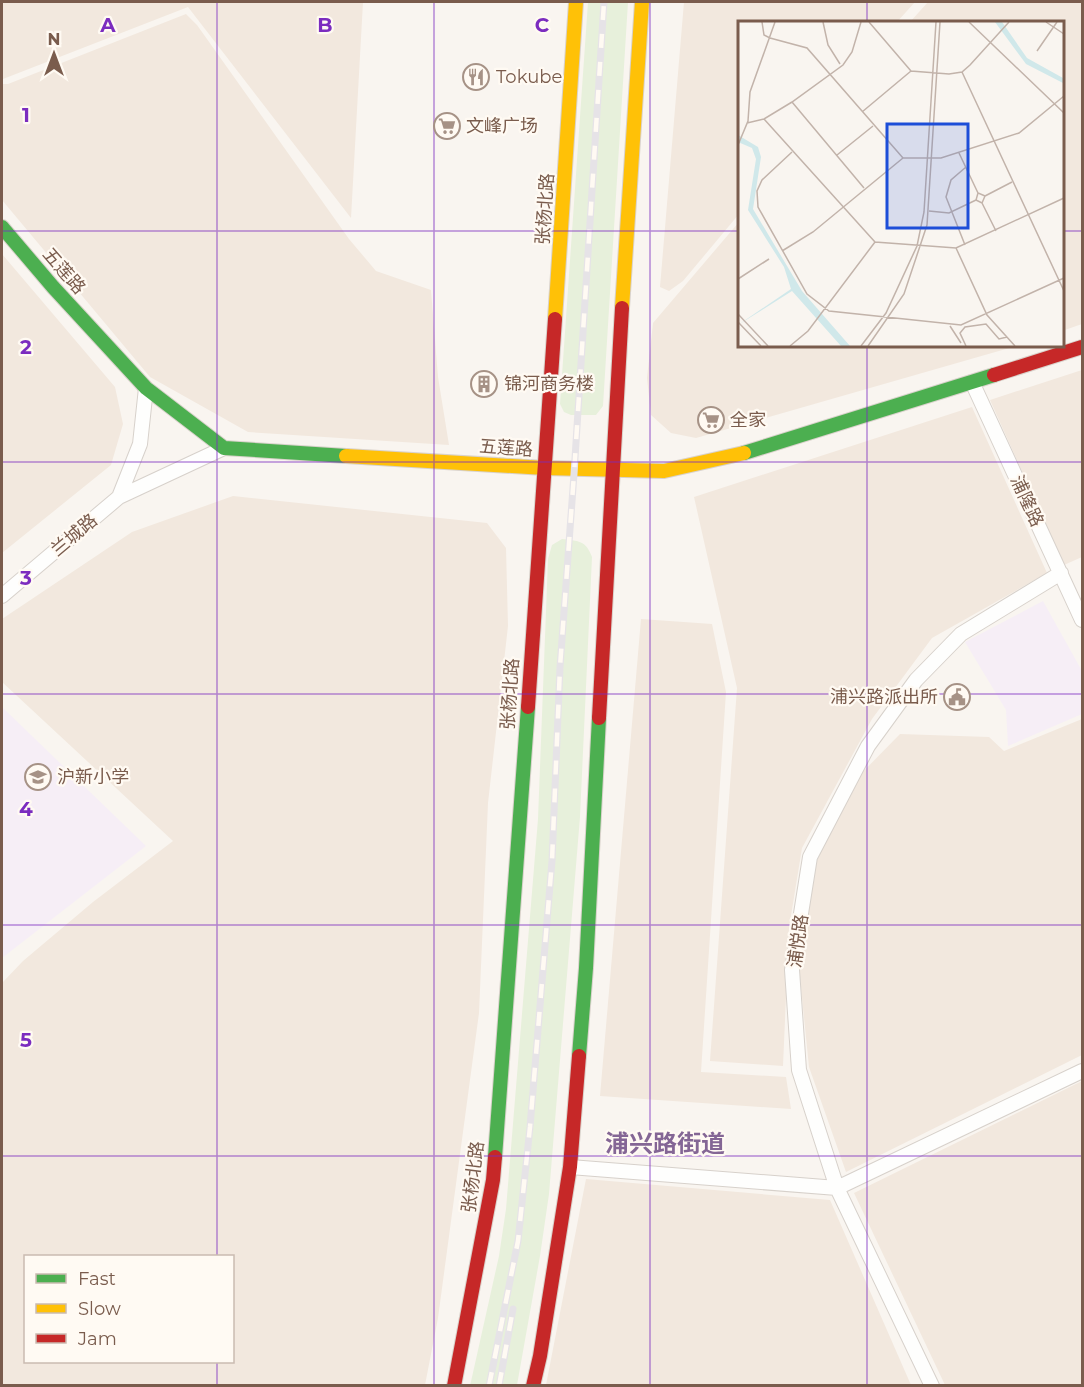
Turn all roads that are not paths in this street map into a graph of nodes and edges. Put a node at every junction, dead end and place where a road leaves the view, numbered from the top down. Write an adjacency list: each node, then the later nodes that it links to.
1 (576, 2): 8 (main road, 张杨北路)
2 (642, 2): 9 (main road)
3 (2, 227): 6 (main road, 五莲路)
4 (1083, 347): 5 (main road, 五莲路)
5 (972, 382): 9 (main road, 五莲路); 11 (street, 浦隆路)
6 (146, 388): 7 (main road, 五莲路); 10 (street, 兰城路)
7 (224, 448): 8 (main road, 五莲路); 10 (street, 兰城路)
8 (545, 468): 9 (main road, 五莲路); 17 (main road, 张杨北路)
9 (612, 471): 15 (main road)
10 (119, 497): 12 (street, 兰城路)
11 (1061, 573): 13 (street, 浦隆路); 16 (street, 浦悦路)
12 (2, 596)
13 (1083, 620)
14 (1083, 1071): 16 (street)
15 (570, 1167): 16 (street); 18 (main road)
16 (837, 1188): 19 (street, 浦悦路)
17 (454, 1386)
18 (533, 1386)
19 (932, 1386)

